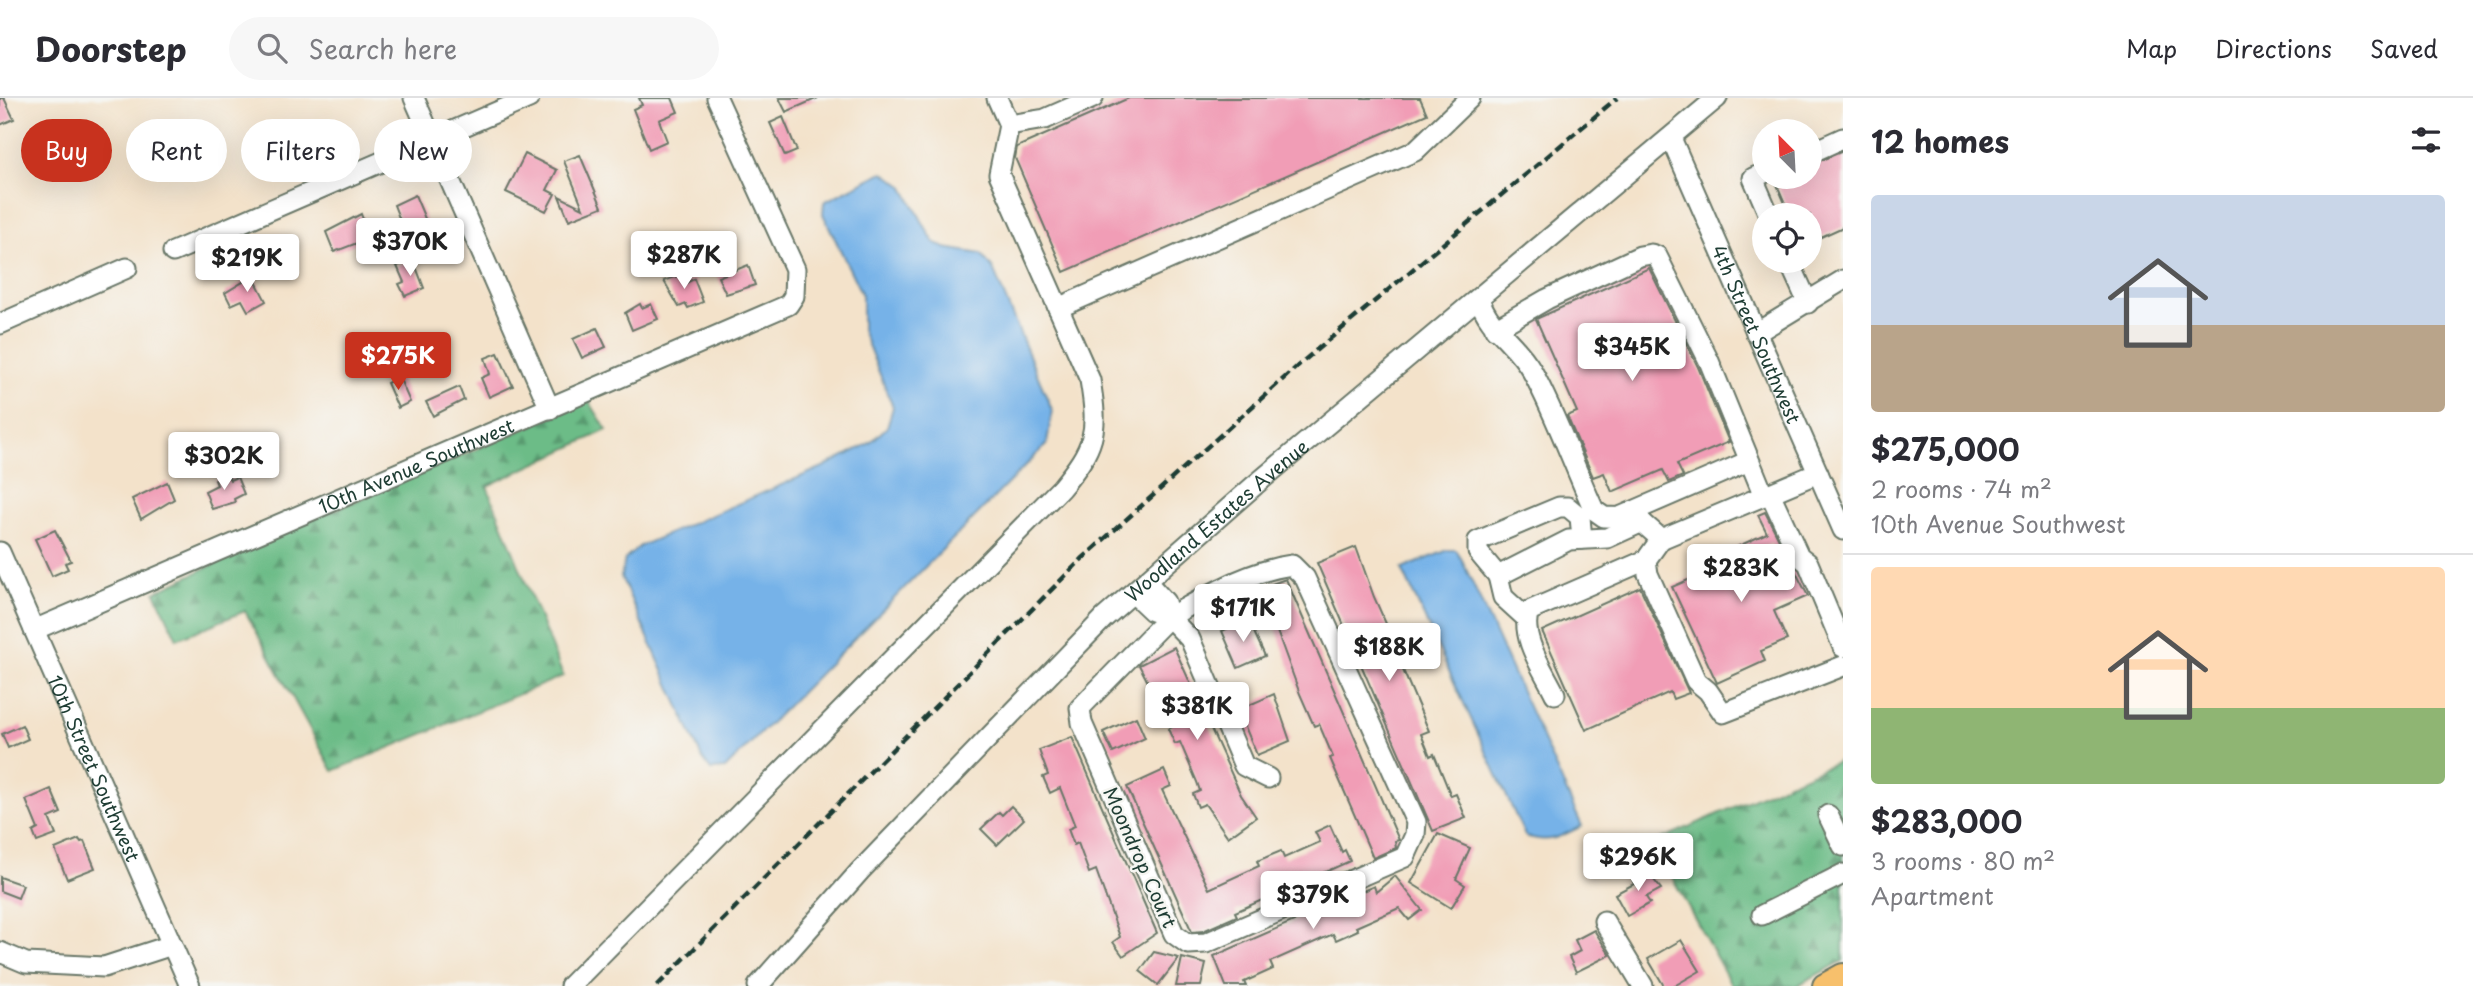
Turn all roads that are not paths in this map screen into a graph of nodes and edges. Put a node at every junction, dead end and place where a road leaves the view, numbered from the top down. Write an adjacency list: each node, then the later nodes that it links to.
1 (414, 98): 8 (street)
2 (529, 98): 9 (street)
3 (717, 98): 26 (street, 10th Avenue Southwest)
4 (997, 98): 10 (street)
5 (1093, 98): 10 (street)
6 (1470, 98): 22 (street)
7 (1717, 98): 11 (street, Woodland Estates Avenue)
8 (423, 119)
9 (472, 124)
10 (1009, 125): 22 (street)
11 (1671, 138): 20 (street, Woodland Estates Avenue); 25 (street, 4th Street Southwest)
12 (1843, 138): 13 (street)
13 (1822, 148)
14 (374, 166): 16 (street)
15 (451, 182): 26 (street)
16 (173, 252)
17 (127, 268): 23 (street)
18 (1794, 273): 21 (street)
19 (1843, 280): 21 (street)
20 (1479, 298): 24 (street); 38 (street, Woodland Estates Avenue)
21 (1808, 303): 25 (street)
22 (1058, 308): 55 (street)
23 (0, 324)
24 (1495, 329): 27 (street); 30 (street)
25 (1756, 333): 28 (street, 4th Street Southwest)
26 (550, 409): 41 (street, 10th Avenue Southwest)
27 (1749, 461): 29 (street); 30 (street)
28 (1818, 473): 29 (street); 32 (street, 4th Street Southwest)
29 (1767, 495): 34 (street); 42 (street)
30 (1622, 516): 31 (street)
31 (1642, 522): 33 (street); 34 (street)
32 (1843, 530)
33 (1582, 539): 37 (street); 37 (street)
34 (1661, 540): 36 (street)
35 (0, 552): 41 (street, 10th Street Southwest)
36 (1646, 560): 40 (street); 43 (street)
37 (1498, 576): 40 (street)
38 (1140, 587): 39 (street); 56 (street, Woodland Estates Avenue)
39 (1169, 617): 39 (street, Moondrop Court); 45 (street)
40 (1526, 618): 44 (street)
41 (34, 630): 51 (street, 10th Street Southwest)
42 (1843, 647)
43 (1843, 666)
44 (1555, 694)
45 (1268, 778)
46 (1828, 815): 47 (street)
47 (1843, 846)
48 (1843, 874): 49 (street)
49 (1762, 915)
50 (1604, 921): 57 (street)
51 (172, 946): 52 (street); 54 (street, 10th Street Southwest)
52 (0, 953)
53 (1843, 976): 58 (main road)
54 (190, 986)
55 (570, 986)
56 (758, 986)
57 (1643, 986)
58 (1825, 986)

